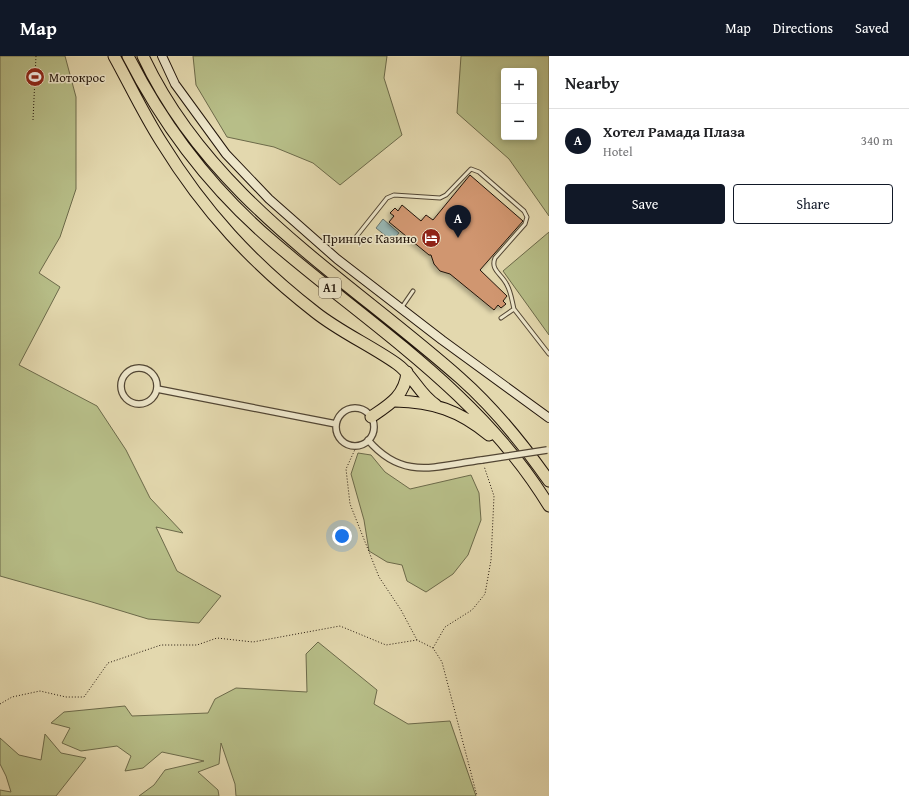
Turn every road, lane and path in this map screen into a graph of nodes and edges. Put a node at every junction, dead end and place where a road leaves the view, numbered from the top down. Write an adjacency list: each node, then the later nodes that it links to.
1 (36, 56): 6 (path)
2 (114, 56): 13 (highway)
3 (128, 56): 27 (highway, A1)
4 (143, 56): 24 (highway, A1)
5 (162, 56): 9 (street)
6 (33, 120)
7 (356, 237): 10 (lane)
8 (413, 291): 9 (lane)
9 (401, 308): 18 (street)
10 (514, 309): 11 (lane); 12 (lane)
11 (502, 318)
12 (549, 354)
13 (407, 372): 15 (highway); 16 (highway)
14 (157, 389): 14 (street); 19 (street)
15 (395, 401): 16 (highway); 17 (highway)
16 (436, 405): 28 (highway)
17 (371, 417): 19 (street); 20 (street)
18 (549, 418)
19 (336, 424): 21 (street)
20 (368, 440): 21 (street); 23 (street)
21 (357, 445): 29 (path)
22 (548, 450): 23 (street, bridge)
23 (482, 460): 30 (path)
24 (538, 466): 25 (lane); 26 (highway, A1)
25 (549, 476)
26 (549, 481)
27 (549, 506)
28 (549, 511)
29 (417, 640): 30 (path); 31 (path)
30 (433, 648): 32 (path)
31 (0, 704)
32 (477, 796)

